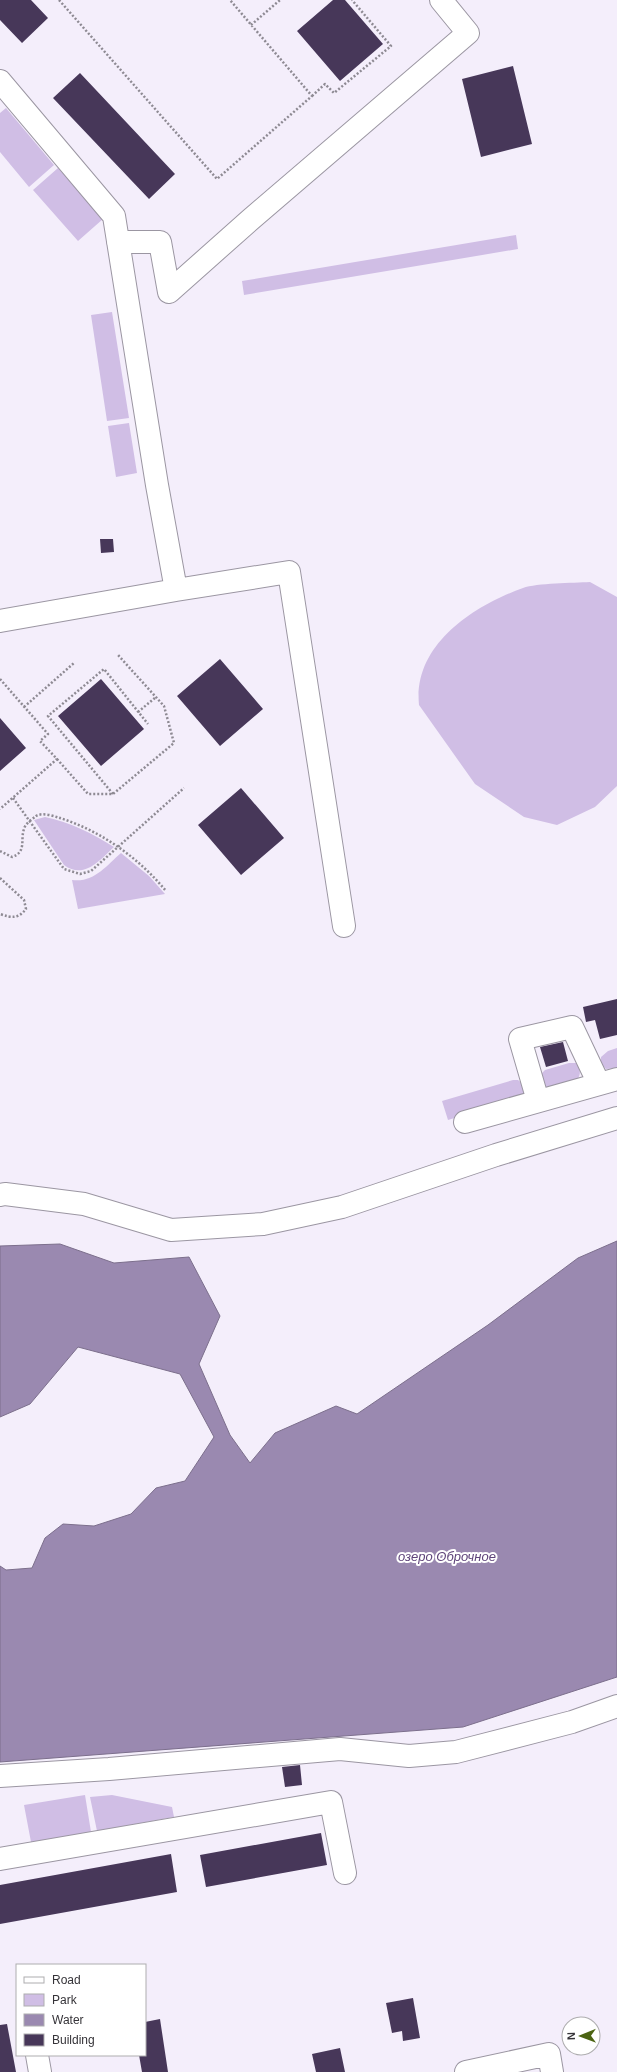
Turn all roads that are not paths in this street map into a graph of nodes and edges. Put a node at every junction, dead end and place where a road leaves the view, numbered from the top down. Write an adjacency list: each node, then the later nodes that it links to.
1 (441, 0): 3 (lane)
2 (0, 81): 3 (lane)
3 (118, 242): 4 (lane)
4 (176, 590): 5 (lane); 6 (lane)
5 (0, 621)
6 (344, 926)
7 (608, 1082): 8 (lane); 8 (lane)
8 (538, 1101): 10 (lane)
9 (617, 1118): 11 (lane)
10 (465, 1122)
11 (0, 1195)
12 (617, 1706): 13 (lane)
13 (0, 1776)
14 (0, 1859): 15 (lane)
15 (345, 1873)
16 (37, 2056): 17 (lane)
17 (40, 2072)
18 (466, 2072): 19 (lane)
19 (552, 2072)

